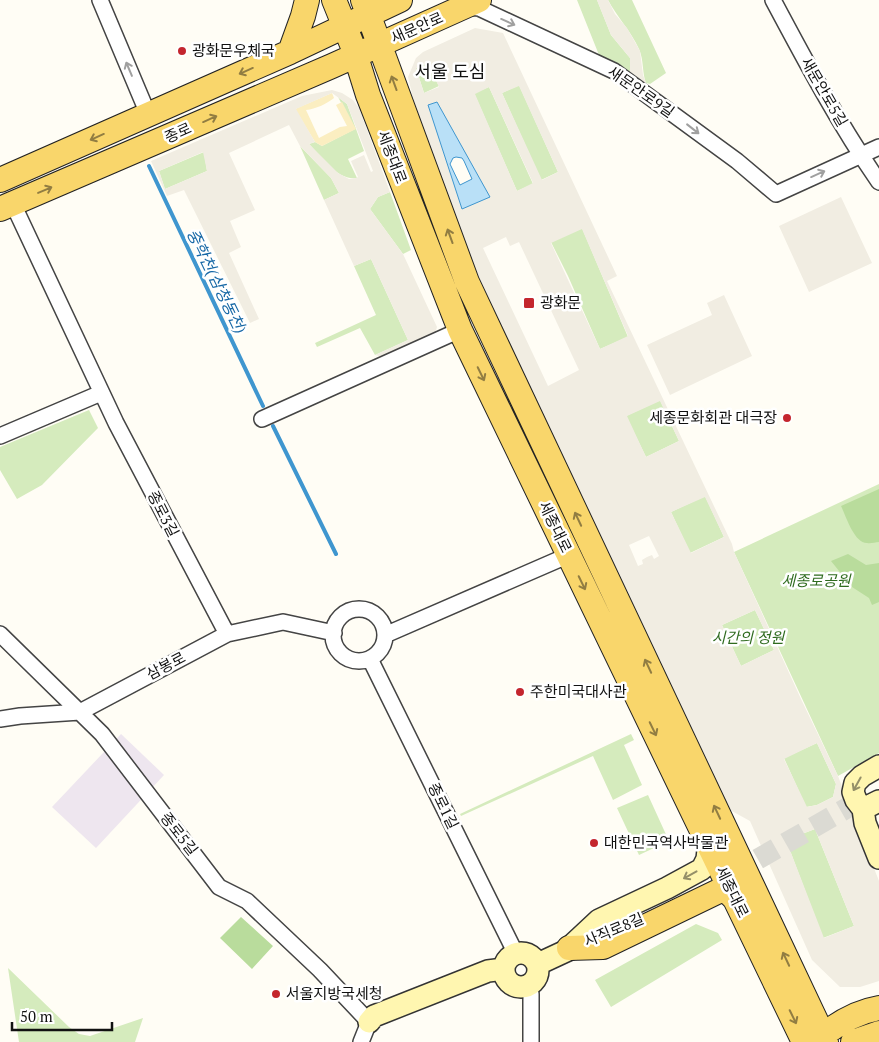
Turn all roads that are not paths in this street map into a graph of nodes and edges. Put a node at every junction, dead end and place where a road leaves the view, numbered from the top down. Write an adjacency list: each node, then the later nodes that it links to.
1 (100, 0): 14 (street, 종로, one-way to 1)
2 (307, 0): 10 (main road)
3 (334, 0): 8 (main road, 세종대로)
4 (400, 0): 7 (main road)
5 (773, 0): 16 (street, 새문안로5길)
6 (471, 4): 9 (main road, 새문안로); 16 (street, 새문안로9길, one-way to 16)
7 (366, 7): 8 (main road); 9 (main road, 세종대로)
8 (345, 26): 10 (main road, 종로); 11 (main road, 세종대로)
9 (380, 45): 11 (main road, 새문안로); 42 (main road, 세종대로, one-way to 9)
10 (290, 52): 14 (main road, 종로, one-way to 14)
11 (356, 56): 12 (main road, 종로); 13 (main road, 세종대로)
12 (295, 82): 13 (main road); 19 (main road, 종로, one-way to 12)
13 (368, 95): 20 (main road, 세종대로)
14 (148, 114): 17 (main road, 종로, one-way to 17)
15 (879, 147): 16 (street)
16 (860, 155): 18 (street, 새문안로5길)
17 (1, 178): 19 (street)
18 (879, 182)
19 (6, 207): 21 (street, 종로3길)
20 (460, 330): 22 (street); 24 (main road, 세종대로, one-way to 24)
21 (101, 393): 23 (street); 27 (street, 종로3길)
22 (262, 418)
23 (0, 436)
24 (569, 555): 28 (street); 34 (main road, 세종대로, one-way to 34)
25 (334, 633): 27 (street, 삼봉로); 28 (street); 29 (street)
26 (0, 634): 30 (street, 종로5길)
27 (227, 634): 30 (street, 삼봉로)
28 (385, 635): 29 (street)
29 (370, 659): 40 (street, 종로1길)
30 (80, 712): 31 (street, 삼봉로); 45 (street, 종로5길)
31 (0, 719)
32 (879, 766): 33 (street, one-way to 33)
33 (872, 799): 35 (street)
34 (704, 835): 37 (main road, 세종대로); 38 (street, one-way to 38)
35 (879, 858)
36 (692, 897): 38 (street, 사직로8길)
37 (736, 900): 38 (main road); 47 (main road, 세종대로, one-way to 47)
38 (569, 948): 39 (street, 사직로8길)
39 (538, 964): 40 (street); 41 (street)
40 (508, 965): 41 (street, 종로1길); 45 (street)
41 (528, 986): 49 (street)
42 (800, 989): 44 (main road); 47 (main road, 세종대로)
43 (879, 1008): 44 (main road)
44 (855, 1015): 47 (main road)
45 (369, 1022): 48 (street)
46 (879, 1033): 50 (main road)
47 (817, 1040)
48 (361, 1042)
49 (532, 1042)
50 (853, 1042)

